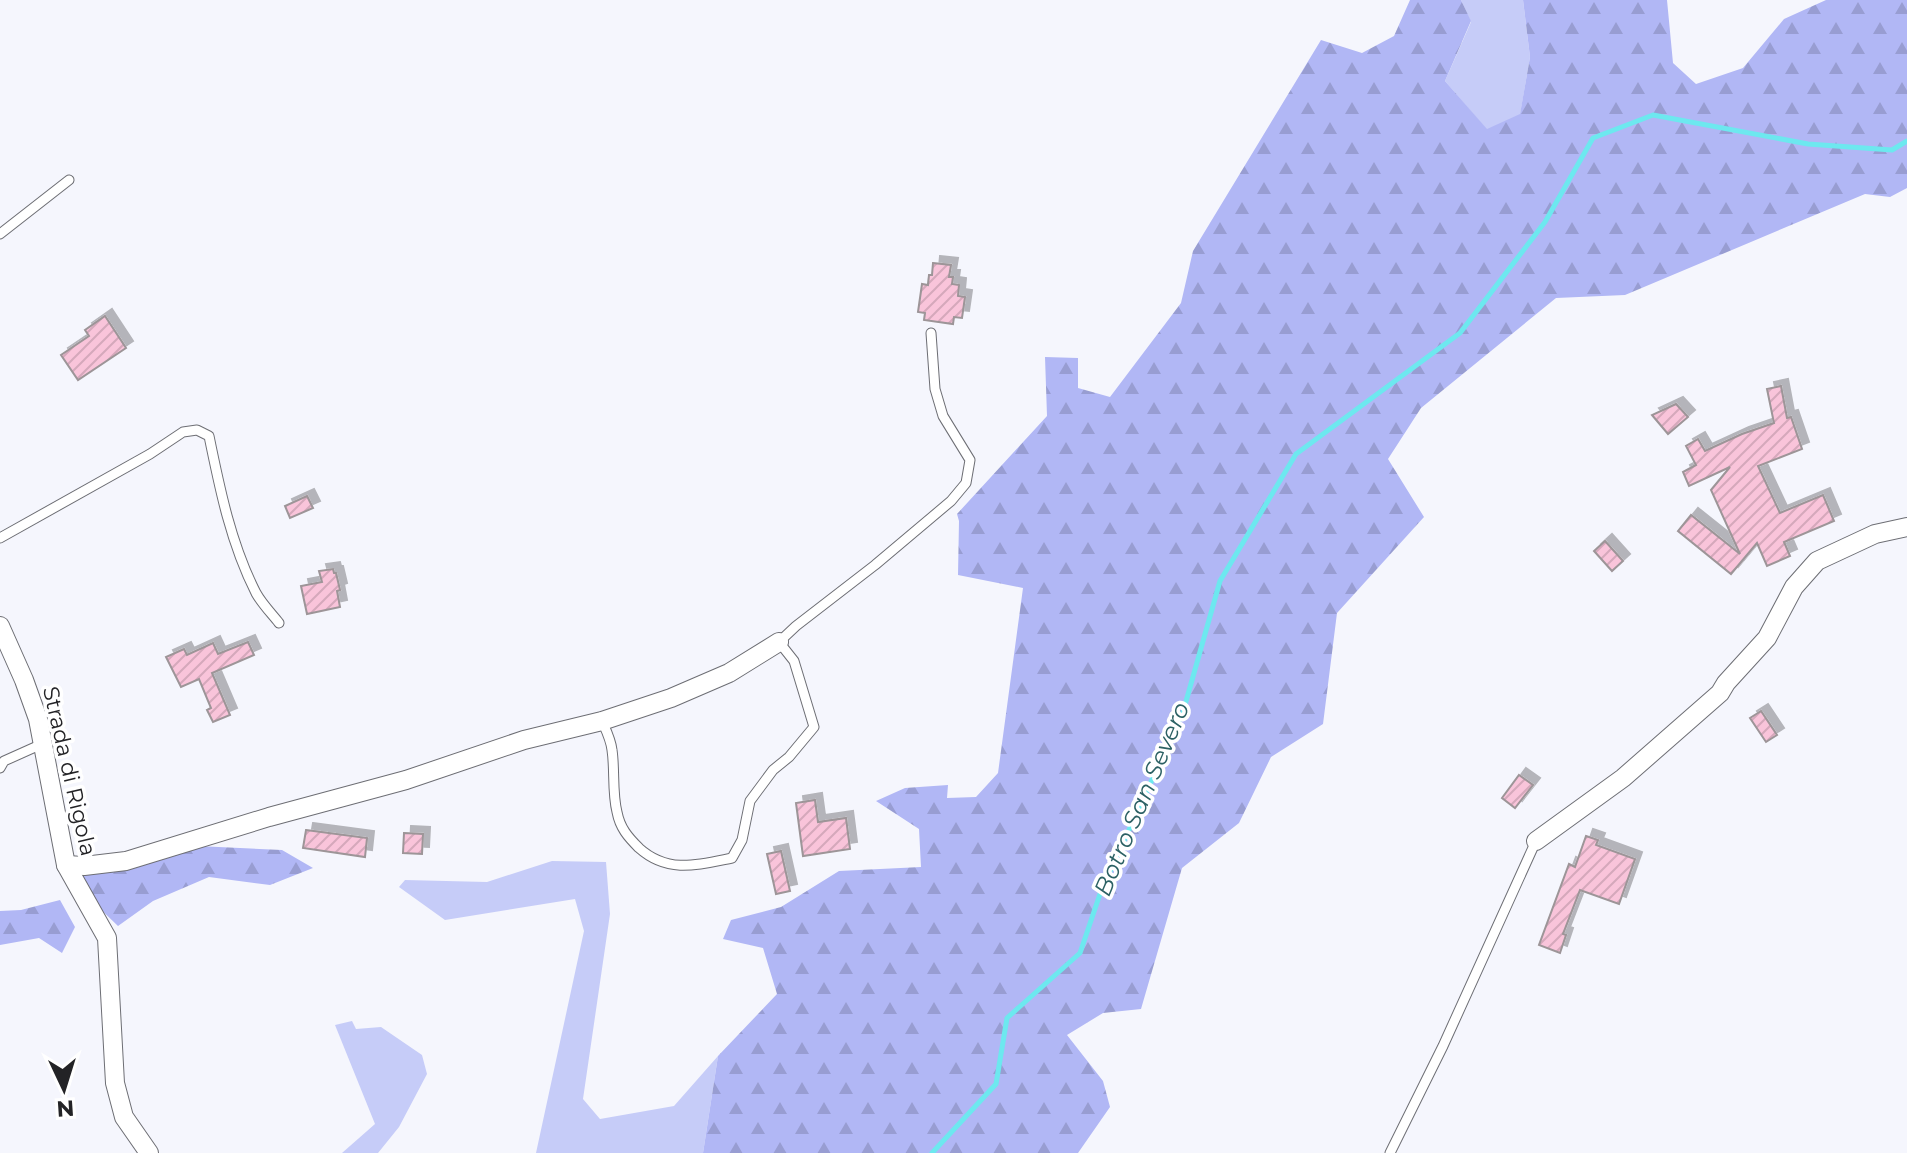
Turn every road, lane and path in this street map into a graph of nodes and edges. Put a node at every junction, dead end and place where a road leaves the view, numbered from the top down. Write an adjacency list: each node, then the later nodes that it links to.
1 (69, 180): 2 (lane)
2 (0, 234)
3 (931, 333): 8 (lane)
4 (1907, 527): 12 (street)
5 (0, 538): 6 (lane)
6 (279, 623)
7 (0, 626): 10 (street, Strada di Rigola)
8 (779, 642): 9 (street); 9 (lane)
9 (602, 721): 13 (street)
10 (42, 744): 11 (lane); 13 (street, Strada di Rigola)
11 (0, 768)
12 (1536, 841): 15 (lane)
13 (66, 865): 14 (street, Strada di Rigola)
14 (149, 1153)
15 (1390, 1153)

